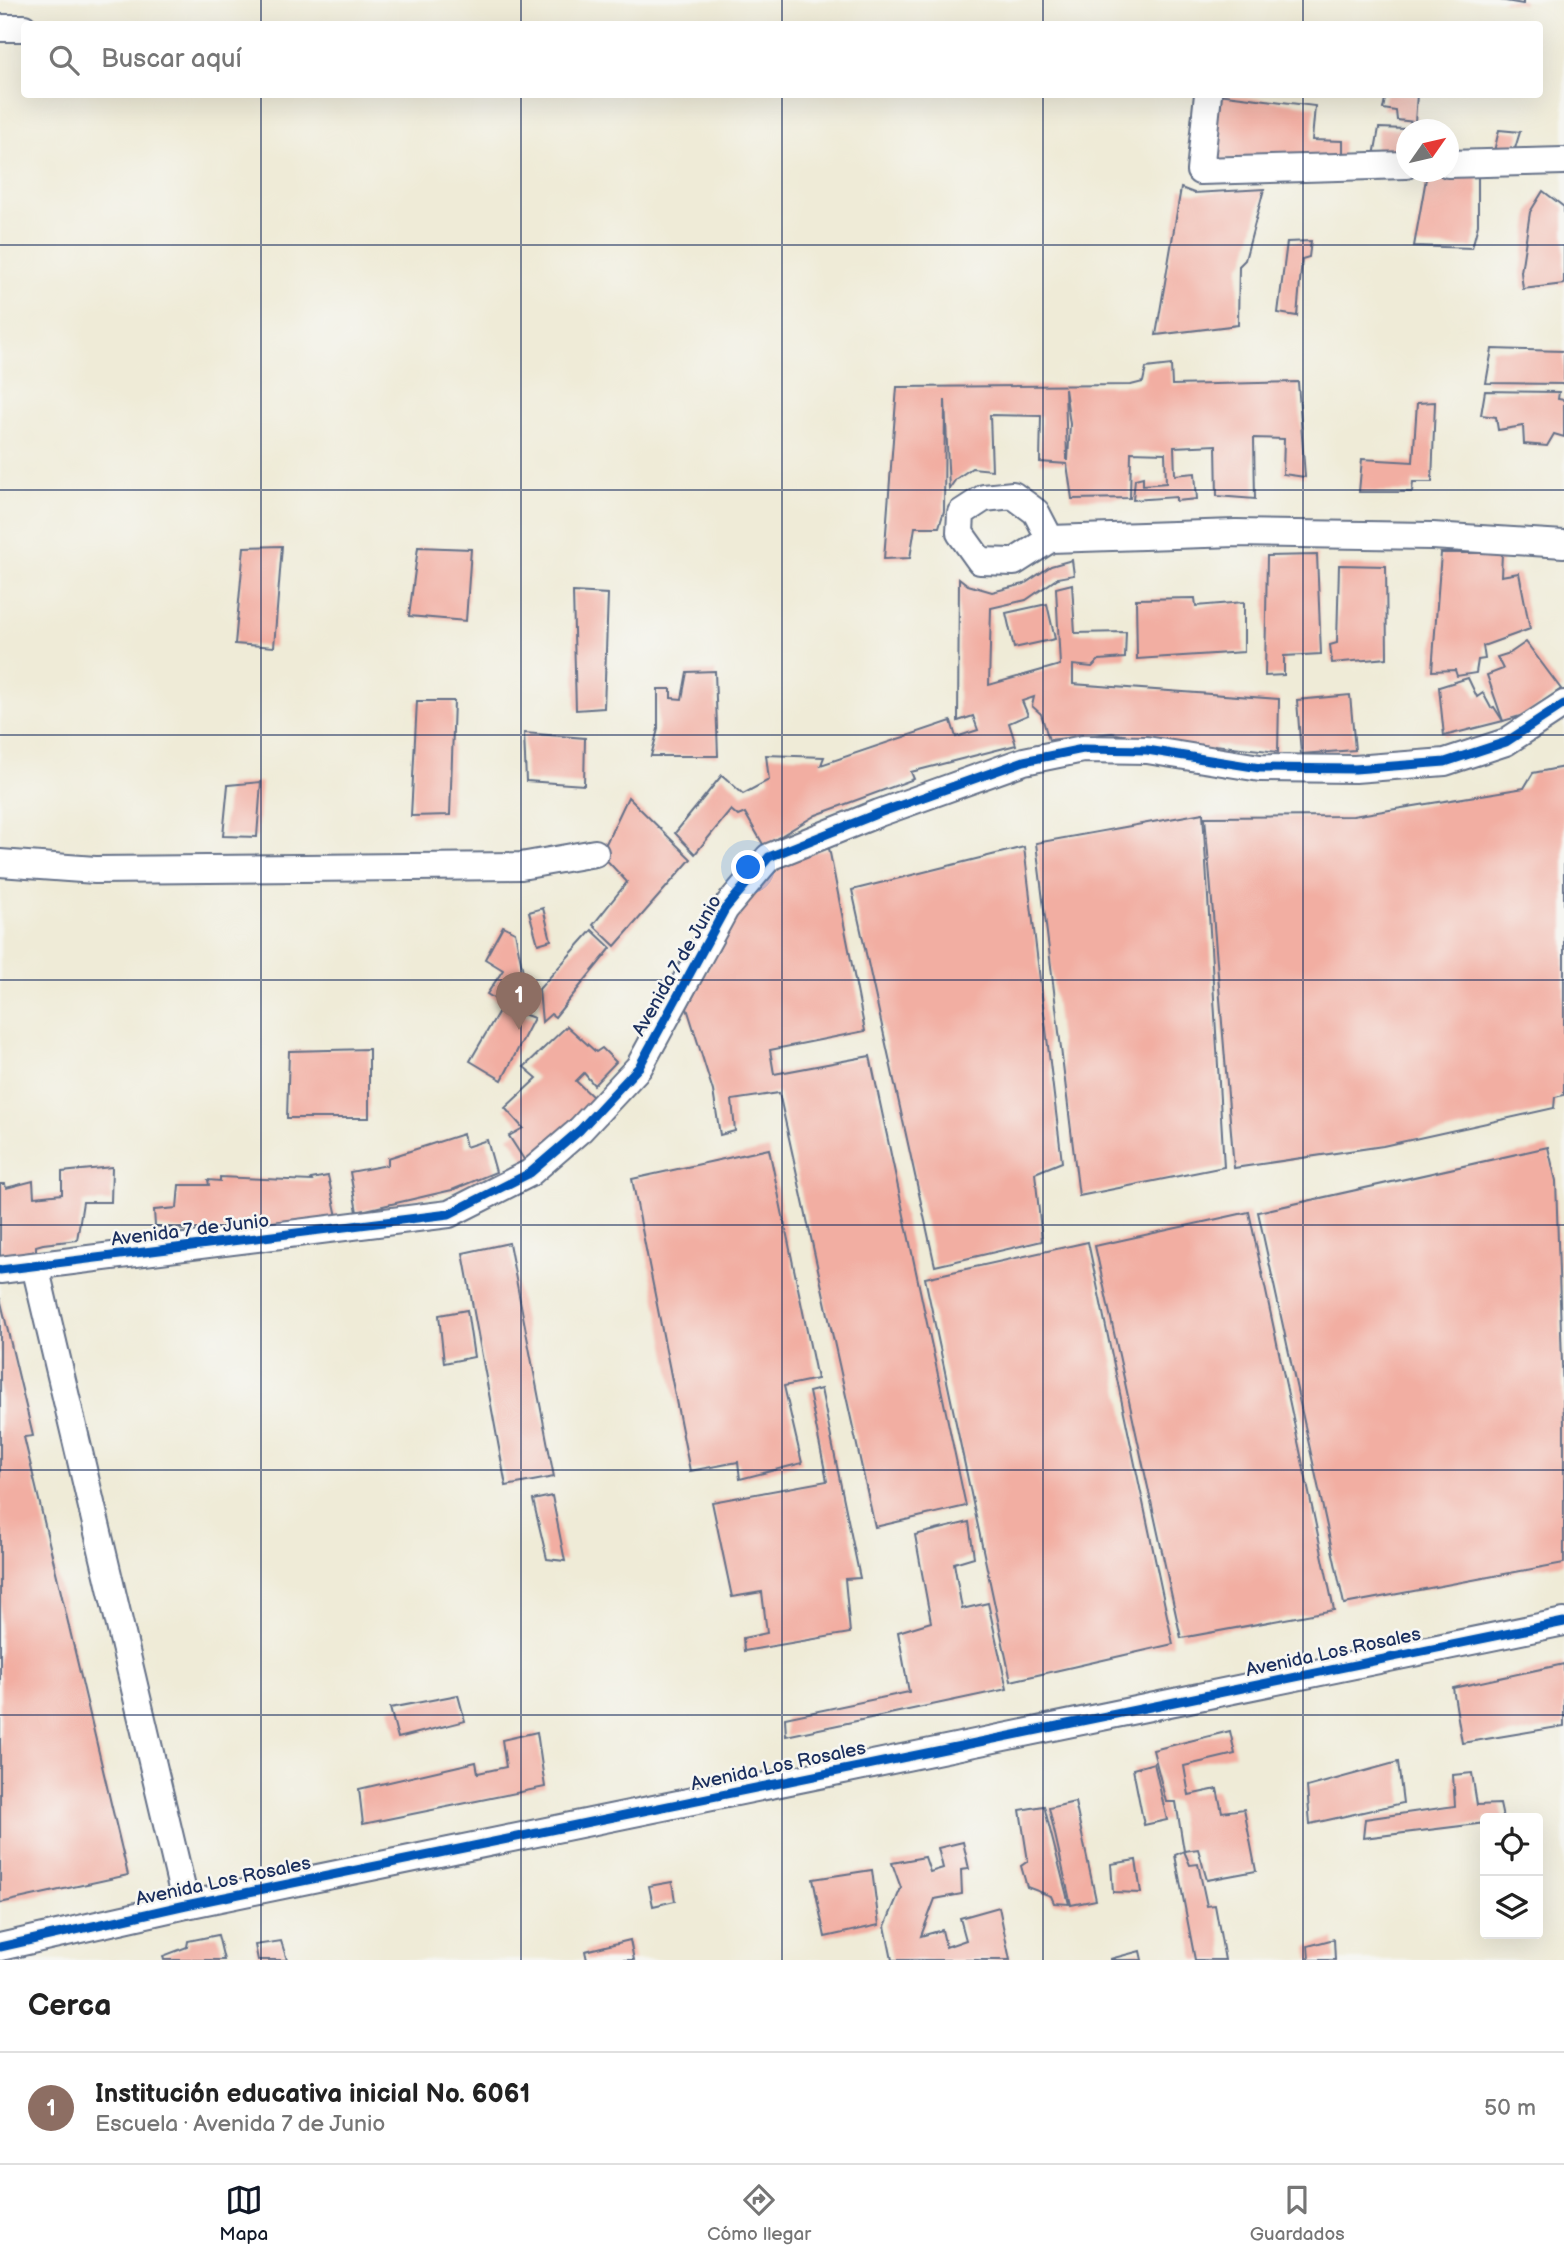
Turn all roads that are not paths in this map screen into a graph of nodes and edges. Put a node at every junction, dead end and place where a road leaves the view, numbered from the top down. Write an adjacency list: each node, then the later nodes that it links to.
1 (0, 28): 2 (street)
2 (21, 28)
3 (1208, 98): 6 (street)
4 (1564, 160): 5 (street)
5 (1459, 164)
6 (1396, 165)
7 (1050, 539): 8 (street)
8 (1564, 544)
9 (1564, 704): 12 (street, Avenida 7 de Junio)
10 (596, 853): 11 (street)
11 (0, 863)
12 (35, 1266): 13 (street, Avenida 7 de Junio); 15 (street)
13 (0, 1270)
14 (1564, 1622): 15 (street, Avenida Los Rosales)
15 (186, 1905): 16 (street, Avenida Los Rosales)
16 (0, 1947)

